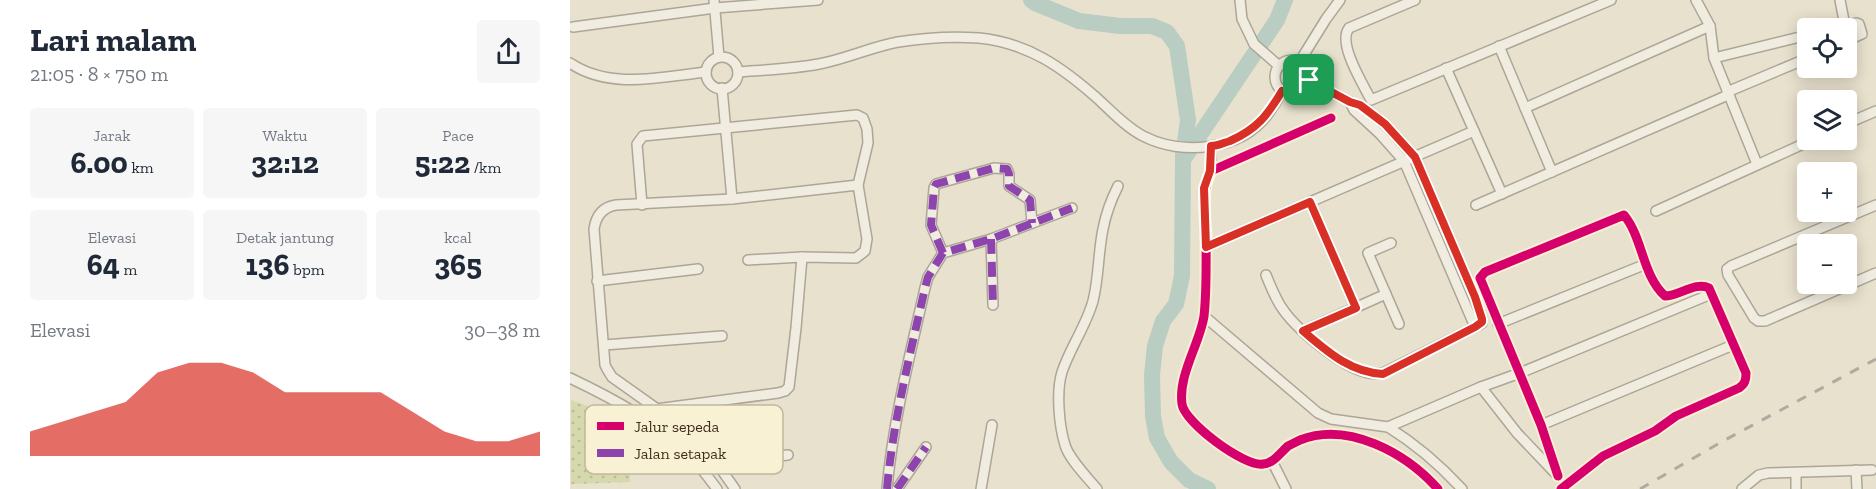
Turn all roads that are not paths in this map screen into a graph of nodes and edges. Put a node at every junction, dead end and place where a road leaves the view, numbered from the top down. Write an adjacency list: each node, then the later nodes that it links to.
1 (818, 0): 8 (street)
2 (1240, 0): 21 (street)
3 (1340, 0): 18 (street)
4 (1415, 0): 22 (street)
5 (1611, 0): 15 (street)
6 (1696, 0): 11 (street)
7 (1840, 0): 9 (street)
8 (715, 4): 12 (street); 16 (street)
9 (1843, 18)
10 (1857, 23): 13 (street)
11 (1710, 26): 17 (street); 30 (street)
12 (573, 27)
13 (1857, 36)
14 (1797, 38): 17 (street)
15 (1499, 46): 22 (street); 30 (street)
16 (719, 57): 23 (street); 24 (street)
17 (1714, 58): 28 (street)
18 (1300, 61): 21 (street); 25 (street)
19 (570, 63): 23 (street)
20 (1797, 63): 28 (street)
21 (1279, 66): 27 (street)
22 (1446, 68): 35 (street)
23 (706, 72): 26 (street)
24 (738, 72): 26 (street); 36 (street)
25 (1309, 80): 27 (street); 29 (street)
26 (722, 88): 34 (street)
27 (1282, 91): 36 (street)
28 (1727, 93): 40 (street); 42 (street)
29 (1350, 102): 38 (street); 39 (street)
30 (1526, 108): 42 (street)
31 (1876, 111): 33 (street)
32 (1331, 118): 41 (street)
33 (1857, 119)
34 (725, 126): 43 (street); 46 (street); 48 (street)
35 (1474, 131): 38 (street); 45 (street)
36 (1211, 146): 41 (street)
37 (1797, 147): 40 (street)
38 (1415, 157): 39 (street); 72 (street)
39 (1404, 161): 47 (street); 72 (street)
40 (1757, 164): 52 (street)
41 (1210, 171): 56 (street)
42 (1552, 172): 45 (street)
43 (858, 185): 46 (street); 58 (street)
44 (1118, 186): 102 (street)
45 (1502, 194): 49 (street)
46 (732, 199): 48 (street)
47 (1310, 202): 56 (street); 68 (street)
48 (642, 205): 64 (street)
49 (1476, 205)
50 (1876, 205): 62 (street)
51 (1072, 207): 53 (street)
52 (1656, 211)
53 (1032, 223): 54 (street); 57 (street)
54 (991, 239): 57 (street); 67 (street)
55 (1390, 243): 65 (street)
56 (1206, 247): 69 (street)
57 (943, 254): 99 (street)
58 (802, 257): 59 (street); 82 (street)
59 (748, 260)
60 (1646, 264): 66 (street); 71 (street); 71 (street)
61 (698, 269): 64 (street)
62 (1876, 273)
63 (1266, 275): 73 (street)
64 (597, 281): 75 (street)
65 (1386, 294): 68 (street); 70 (street)
66 (1711, 294): 76 (street); 77 (street)
67 (993, 305)
68 (1356, 308): 73 (street)
69 (1204, 316): 85 (street); 89 (street)
70 (1399, 324)
71 (1498, 324): 77 (street)
72 (1475, 327): 73 (street)
73 (1303, 331)
74 (722, 336): 75 (street)
75 (604, 345): 81 (street)
76 (1733, 345): 84 (street); 96 (street)
77 (1520, 373): 79 (street); 84 (street)
78 (570, 378): 80 (street)
79 (1481, 387): 85 (street); 95 (street)
80 (620, 405)
81 (650, 405)
82 (686, 405)
83 (992, 425): 101 (street)
84 (1541, 425): 95 (street)
85 (1388, 427): 105 (street)
86 (926, 447): 100 (street)
87 (789, 455): 88 (street)
88 (783, 456)
89 (1272, 461): 103 (street); 104 (street)
90 (1856, 470): 91 (street); 92 (street); 108 (street)
91 (1872, 470)
92 (1796, 472): 106 (street); 107 (street)
93 (705, 474): 97 (street)
94 (724, 474): 98 (street)
95 (1558, 476): 96 (street)
96 (1563, 487)
97 (717, 489)
98 (735, 489)
99 (887, 489)
100 (897, 489)
101 (981, 489)
102 (1097, 489)
103 (1286, 489)
104 (1438, 489)
105 (1462, 489)
106 (1742, 489)
107 (1796, 489)
108 (1857, 489)

